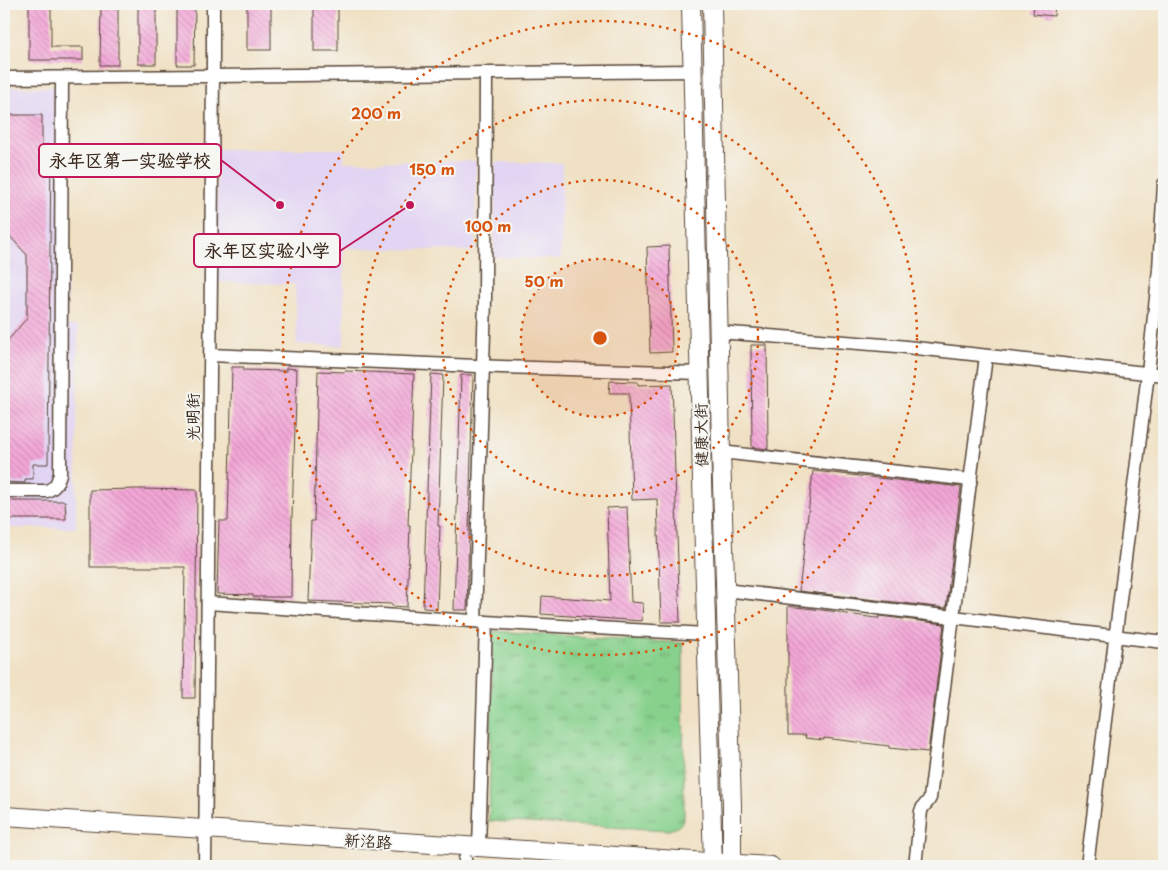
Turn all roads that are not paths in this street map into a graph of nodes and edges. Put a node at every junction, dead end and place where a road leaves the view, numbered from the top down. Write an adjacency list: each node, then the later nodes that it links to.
1 (213, 4): 6 (street, 光明街)
2 (691, 4): 4 (main road, 健康大街)
3 (712, 4): 10 (main road, 健康大街)
4 (693, 71): 5 (street); 14 (main road, 健康大街)
5 (486, 73): 6 (street); 13 (street)
6 (213, 76): 8 (street); 11 (street, 光明街)
7 (4, 78): 8 (street)
8 (62, 78): 19 (street)
9 (1164, 184): 15 (street)
10 (718, 332): 12 (street); 17 (main road, 健康大街)
11 (210, 355): 13 (street); 21 (street, 光明街)
12 (986, 356): 15 (street); 18 (street)
13 (482, 366): 14 (street); 23 (street)
14 (700, 373): 24 (main road, 健康大街)
15 (1148, 373): 16 (street); 25 (street)
16 (1164, 375)
17 (721, 452): 18 (street); 20 (main road, 健康大街)
18 (971, 480): 22 (street)
19 (4, 491)
20 (725, 590): 22 (street); 33 (main road, 健康大街)
21 (208, 603): 23 (street); 29 (street, 光明街)
22 (953, 618): 25 (street); 37 (street)
23 (481, 622): 24 (street); 30 (street)
24 (706, 634): 32 (main road, 健康大街)
25 (1115, 637): 26 (street); 38 (street)
26 (1164, 642)
27 (4, 816): 29 (main road, 新洺路)
28 (4, 828): 29 (main road, 新洺路)
29 (206, 836): 30 (main road, 新洺路); 31 (main road, 新洺路); 34 (street, 光明街)
30 (479, 847): 32 (main road, 新洺路)
31 (465, 862): 35 (main road, 新洺路)
32 (713, 864): 33 (main road, 新洺路)
33 (732, 865): 36 (main road, 新洺路)
34 (205, 866)
35 (590, 866)
36 (771, 866)
37 (915, 866)
38 (1087, 866)

